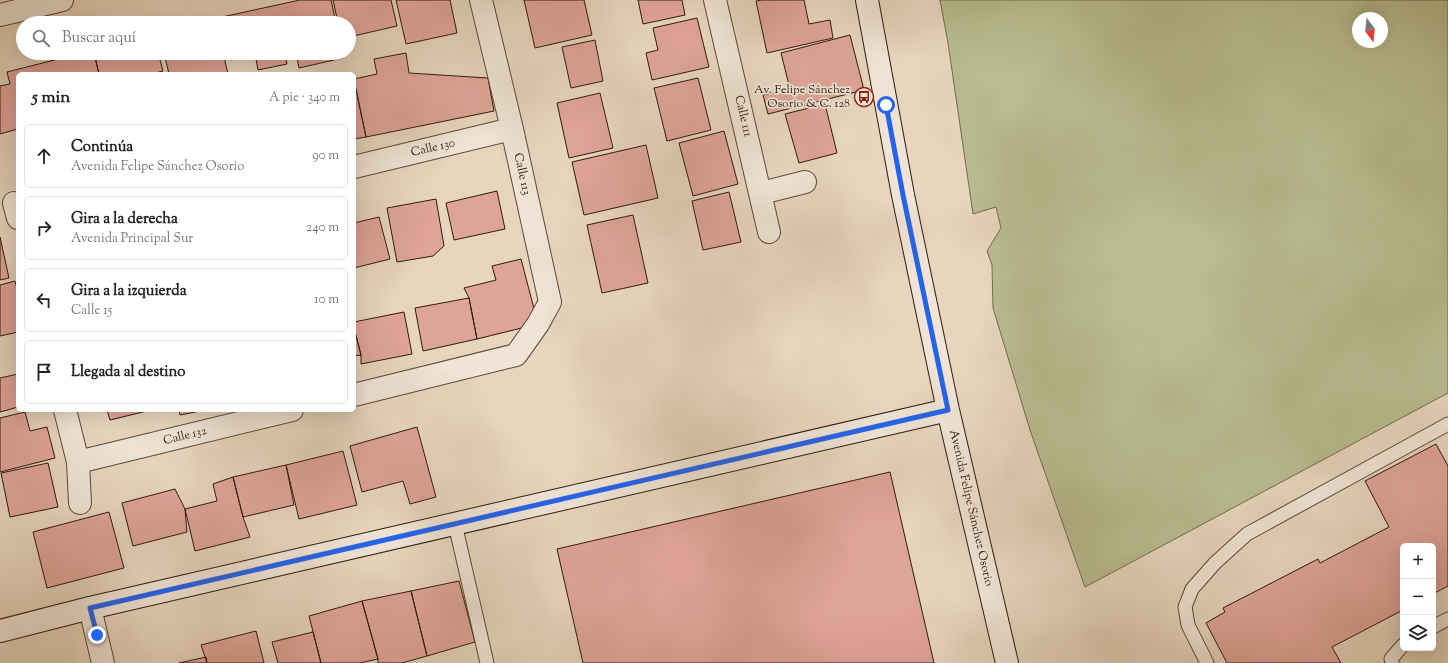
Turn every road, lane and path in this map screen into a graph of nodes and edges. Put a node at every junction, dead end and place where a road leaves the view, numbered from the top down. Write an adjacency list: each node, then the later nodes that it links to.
1 (62, 0): 5 (street)
2 (481, 0): 6 (street, Calle 113)
3 (715, 0): 9 (street, Calle 111)
4 (867, 0): 12 (street, Avenida Felipe Sánchez Osorio)
5 (0, 15)
6 (512, 129): 7 (street, Calle 130); 11 (street, Calle 113)
7 (356, 167)
8 (804, 182): 9 (street)
9 (761, 193): 10 (street, Calle 111)
10 (769, 232)
11 (356, 395)
12 (948, 410): 18 (street); 26 (street, Avenida Felipe Sánchez Osorio)
13 (66, 412): 16 (street)
14 (284, 412): 16 (street, Calle 132)
15 (1448, 424): 27 (lane)
16 (78, 462): 17 (street)
17 (80, 503)
18 (455, 524): 19 (street); 25 (lane)
19 (90, 608): 22 (street); 24 (street)
20 (1448, 619): 21 (lane)
21 (1436, 625)
22 (0, 630)
23 (1400, 648): 28 (lane)
24 (103, 663)
25 (487, 663)
26 (1008, 663)
27 (1207, 663)
28 (1392, 663)

